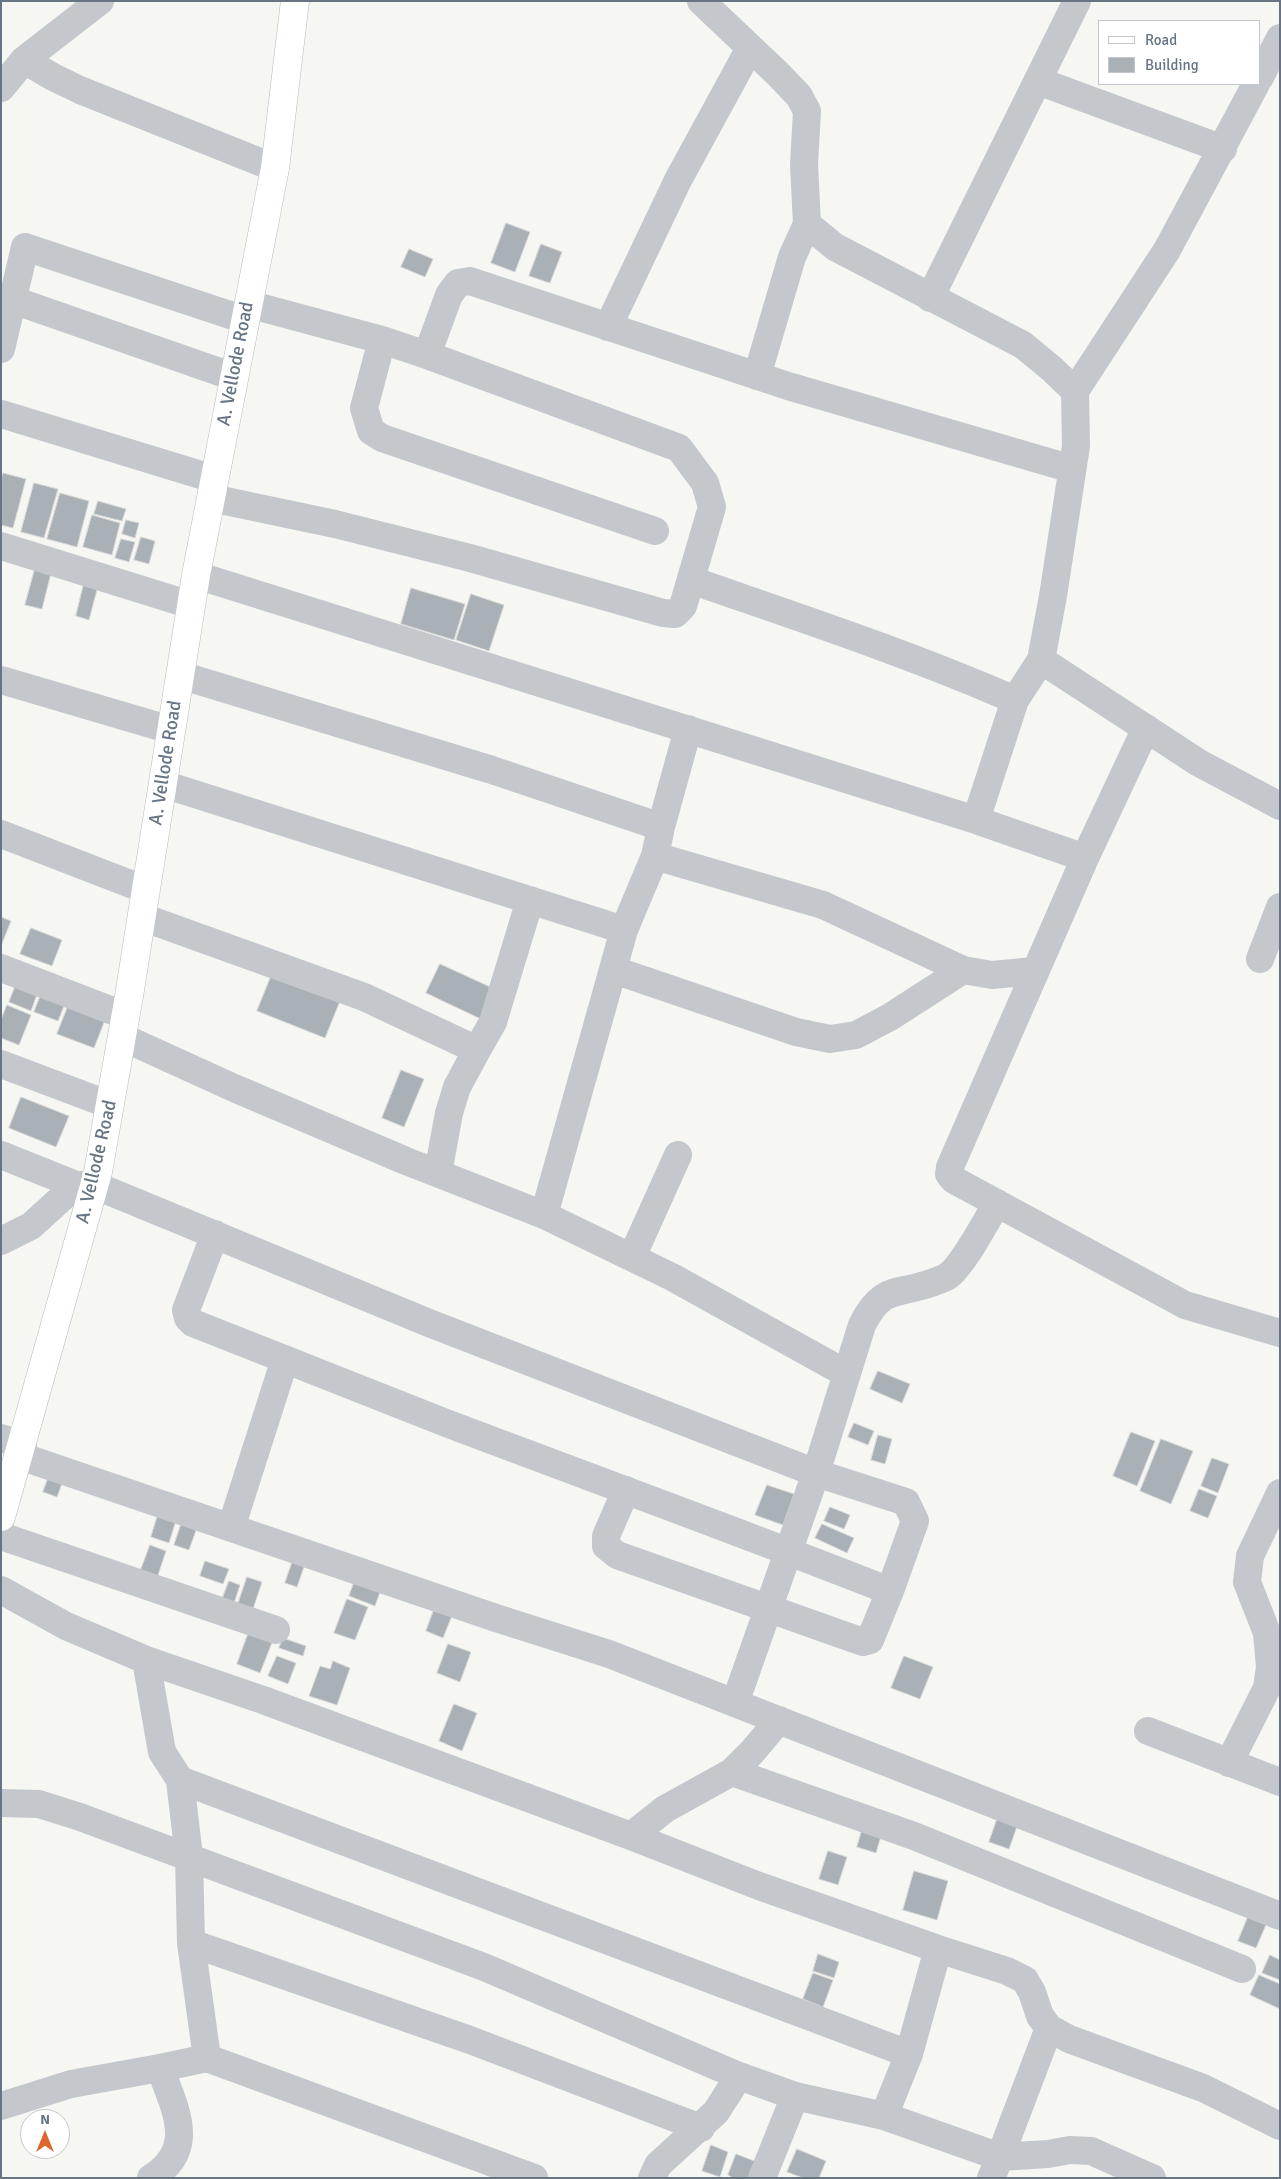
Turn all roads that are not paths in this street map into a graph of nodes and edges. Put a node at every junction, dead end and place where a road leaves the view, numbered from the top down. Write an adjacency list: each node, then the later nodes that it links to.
1 (100, 1): 7 (street)
2 (296, 1): 13 (main road, A. Vellode Road)
3 (701, 1): 6 (street)
4 (1077, 1): 9 (street)
5 (1280, 38): 8 (street)
6 (750, 48): 14 (street); 18 (street)
7 (24, 60): 11 (street); 13 (street)
8 (1261, 75)
9 (1038, 81): 12 (street); 15 (street)
10 (1255, 85): 12 (street)
11 (1, 88)
12 (1223, 149): 24 (street)
13 (275, 168): 17 (main road, A. Vellode Road)
14 (806, 224): 15 (street); 22 (street)
15 (930, 298): 24 (street)
16 (13, 300): 17 (street); 20 (street); 23 (street)
17 (247, 312): 19 (street); 23 (main road, A. Vellode Road)
18 (608, 327): 21 (street); 22 (street)
19 (382, 340): 21 (street); 28 (street)
20 (1, 349)
21 (427, 355): 31 (street)
22 (757, 376): 26 (street)
23 (234, 377): 27 (main road, A. Vellode Road)
24 (1075, 391): 26 (street)
25 (1, 414): 27 (street)
26 (1072, 469): 33 (street)
27 (212, 488): 30 (main road, A. Vellode Road); 31 (street)
28 (655, 531)
29 (1, 546): 32 (street)
30 (196, 575): 32 (main road, A. Vellode Road); 39 (street)
31 (691, 580): 36 (street)
32 (191, 605): 34 (main road, A. Vellode Road)
33 (1041, 660): 36 (street); 37 (street)
34 (180, 675): 38 (main road, A. Vellode Road); 43 (street)
35 (1, 680): 38 (street)
36 (1015, 700): 42 (street)
37 (1146, 728): 41 (street); 46 (street)
38 (171, 730): 40 (main road, A. Vellode Road)
39 (688, 730): 42 (street); 43 (street)
40 (163, 784): 47 (main road, A. Vellode Road); 48 (street)
41 (1280, 806)
42 (976, 820): 46 (street)
43 (661, 827): 45 (street)
44 (1, 834): 47 (street)
45 (655, 856): 51 (street); 55 (street)
46 (1085, 858): 56 (street)
47 (146, 890): 50 (main road, A. Vellode Road)
48 (530, 900): 51 (street); 58 (street)
49 (1280, 907): 52 (street)
50 (142, 916): 57 (main road, A. Vellode Road); 58 (street)
51 (624, 930): 54 (street)
52 (1260, 959)
53 (1, 968): 57 (street)
54 (614, 970): 55 (street); 66 (street)
55 (963, 970): 56 (street)
56 (1035, 972): 65 (street)
57 (124, 1027): 60 (main road, A. Vellode Road); 63 (street)
58 (477, 1050): 63 (street)
59 (1, 1064): 60 (street)
60 (110, 1105): 64 (main road, A. Vellode Road)
61 (1, 1155): 64 (street)
62 (678, 1155): 69 (street)
63 (438, 1173): 66 (street)
64 (85, 1185): 67 (street); 68 (street); 73 (main road, A. Vellode Road)
65 (997, 1203): 70 (street); 72 (street)
66 (544, 1215): 69 (street)
67 (215, 1234): 71 (street); 74 (street)
68 (1, 1241)
69 (632, 1257): 72 (street)
70 (1280, 1333)
71 (286, 1359): 75 (street); 78 (street)
72 (848, 1374): 74 (street)
73 (15, 1446): 77 (main road, A. Vellode Road); 78 (street)
74 (816, 1473): 80 (street); 82 (street)
75 (626, 1490): 80 (street); 83 (street)
76 (1280, 1493): 89 (street)
77 (1, 1517)
78 (231, 1528): 86 (street)
79 (1, 1536): 84 (street)
80 (789, 1551): 82 (street); 83 (street)
81 (1, 1590): 85 (street)
82 (890, 1591): 83 (street)
83 (768, 1609): 86 (street)
84 (276, 1630)
85 (146, 1660): 91 (street); 94 (street)
86 (734, 1703): 87 (street)
87 (779, 1720): 90 (street); 96 (street)
88 (1148, 1731): 89 (street)
89 (1229, 1763): 92 (street)
90 (732, 1772): 94 (street); 99 (street)
91 (180, 1780): 95 (street); 101 (street)
92 (1280, 1782)
93 (1, 1804): 95 (street)
94 (631, 1836): 98 (street)
95 (190, 1857): 97 (street); 104 (street)
96 (1280, 1916)
97 (191, 1943): 102 (street); 109 (street)
98 (938, 1949): 100 (street); 101 (street)
99 (1242, 1969)
100 (1049, 2028): 108 (street); 110 (street)
101 (908, 2054): 107 (street)
102 (207, 2058): 103 (street); 112 (street)
103 (160, 2068): 106 (street); 111 (street)
104 (739, 2076): 105 (street); 109 (street)
105 (795, 2096): 107 (street); 114 (street)
106 (1, 2106)
107 (884, 2116): 110 (street)
108 (1280, 2126)
109 (701, 2128): 113 (street)
110 (995, 2168): 115 (street)
111 (151, 2178)
112 (534, 2178)
113 (652, 2178)
114 (762, 2178)
115 (1152, 2178)

